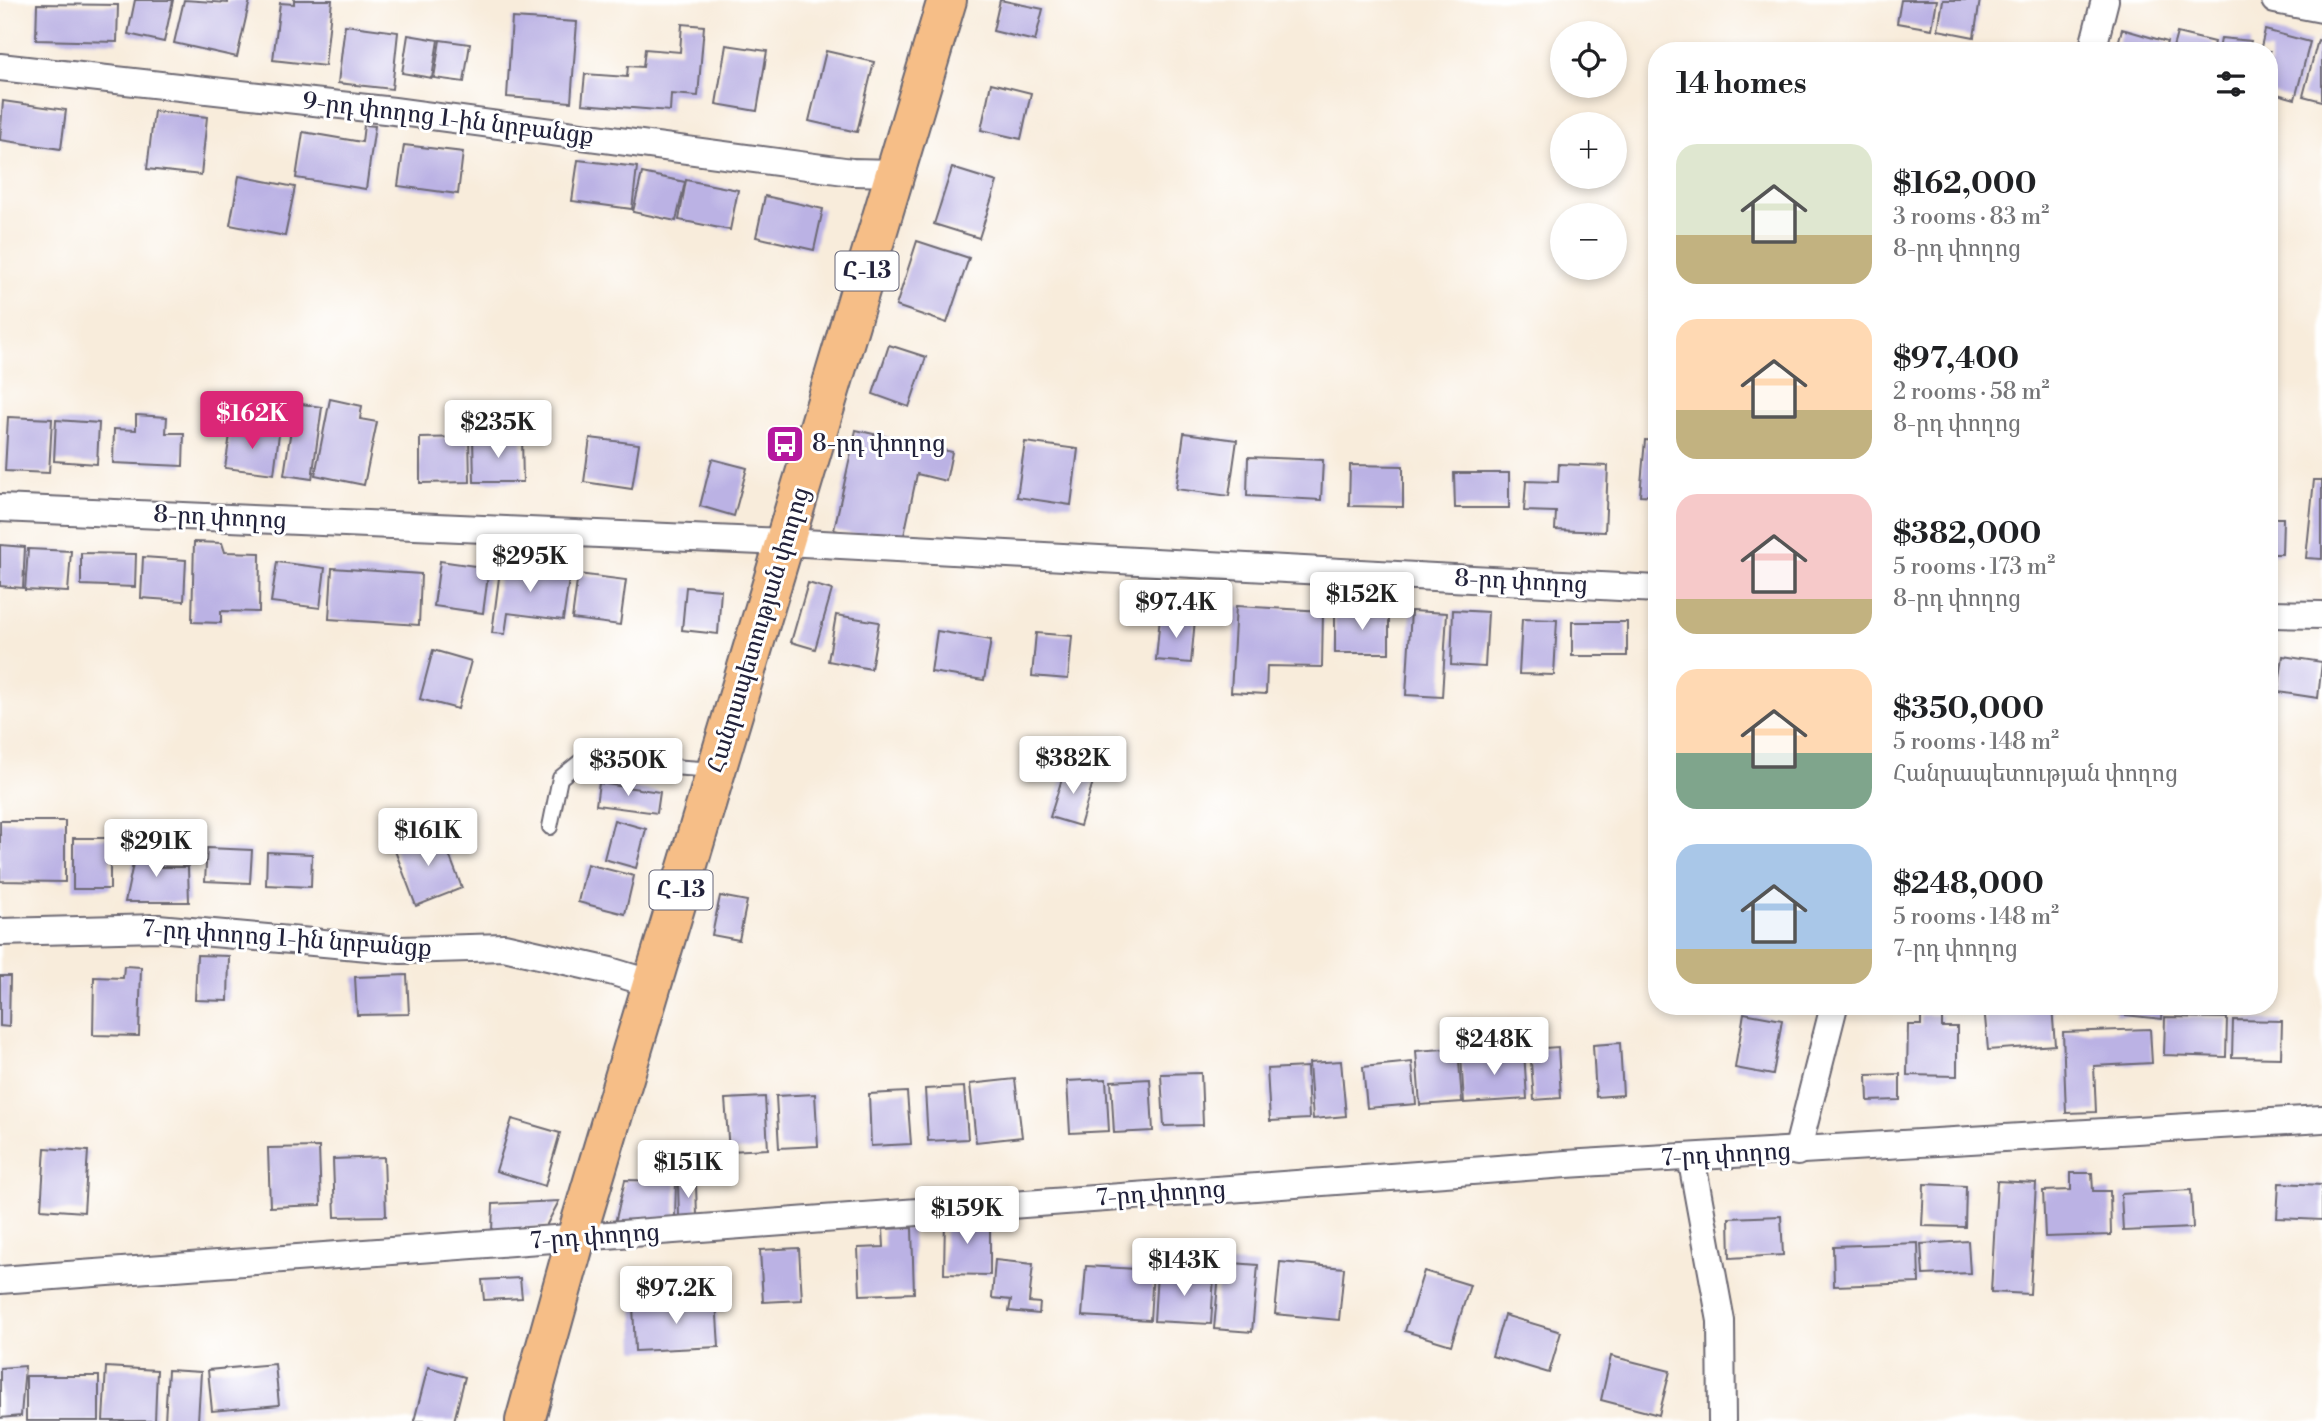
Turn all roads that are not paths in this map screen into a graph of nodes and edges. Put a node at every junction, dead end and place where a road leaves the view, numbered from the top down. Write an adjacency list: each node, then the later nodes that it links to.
1 (947, 0): 7 (main road, Հանրապետության փողոց / Հ-13)
2 (2105, 0): 5 (street)
3 (2275, 0): 4 (street)
4 (2322, 9)
5 (2094, 42)
6 (0, 67): 7 (street, 9-րդ փողոց 1-ին նրբանցք)
7 (896, 173): 9 (main road, Հանրապետության փողոց / Հ-13)
8 (0, 509): 9 (street, 8-րդ փողոց)
9 (785, 542): 10 (street, 8-րդ փողոց); 13 (main road, Հանրապետության փողոց / Հ-13)
10 (1648, 589)
11 (2278, 614): 12 (street)
12 (2322, 615)
13 (717, 770): 14 (lane); 16 (main road, Հանրապետության փողոց / Հ-13)
14 (550, 827)
15 (0, 932): 16 (street, 7-րդ փողոց 1-ին նրբանցք)
16 (653, 984): 21 (main road, Հանրապետության փողոց / Հ-13)
17 (1832, 1015): 19 (street)
18 (2322, 1119): 19 (street, 7-րդ փողոց)
19 (1797, 1152): 20 (street, 7-րդ փողոց)
20 (1691, 1157): 21 (street, 7-րդ փողոց); 24 (street)
21 (576, 1238): 22 (street, 7-րդ փողոց); 23 (main road, Հանրապետության փողոց / Հ-13)
22 (0, 1280)
23 (525, 1421)
24 (1723, 1421)

